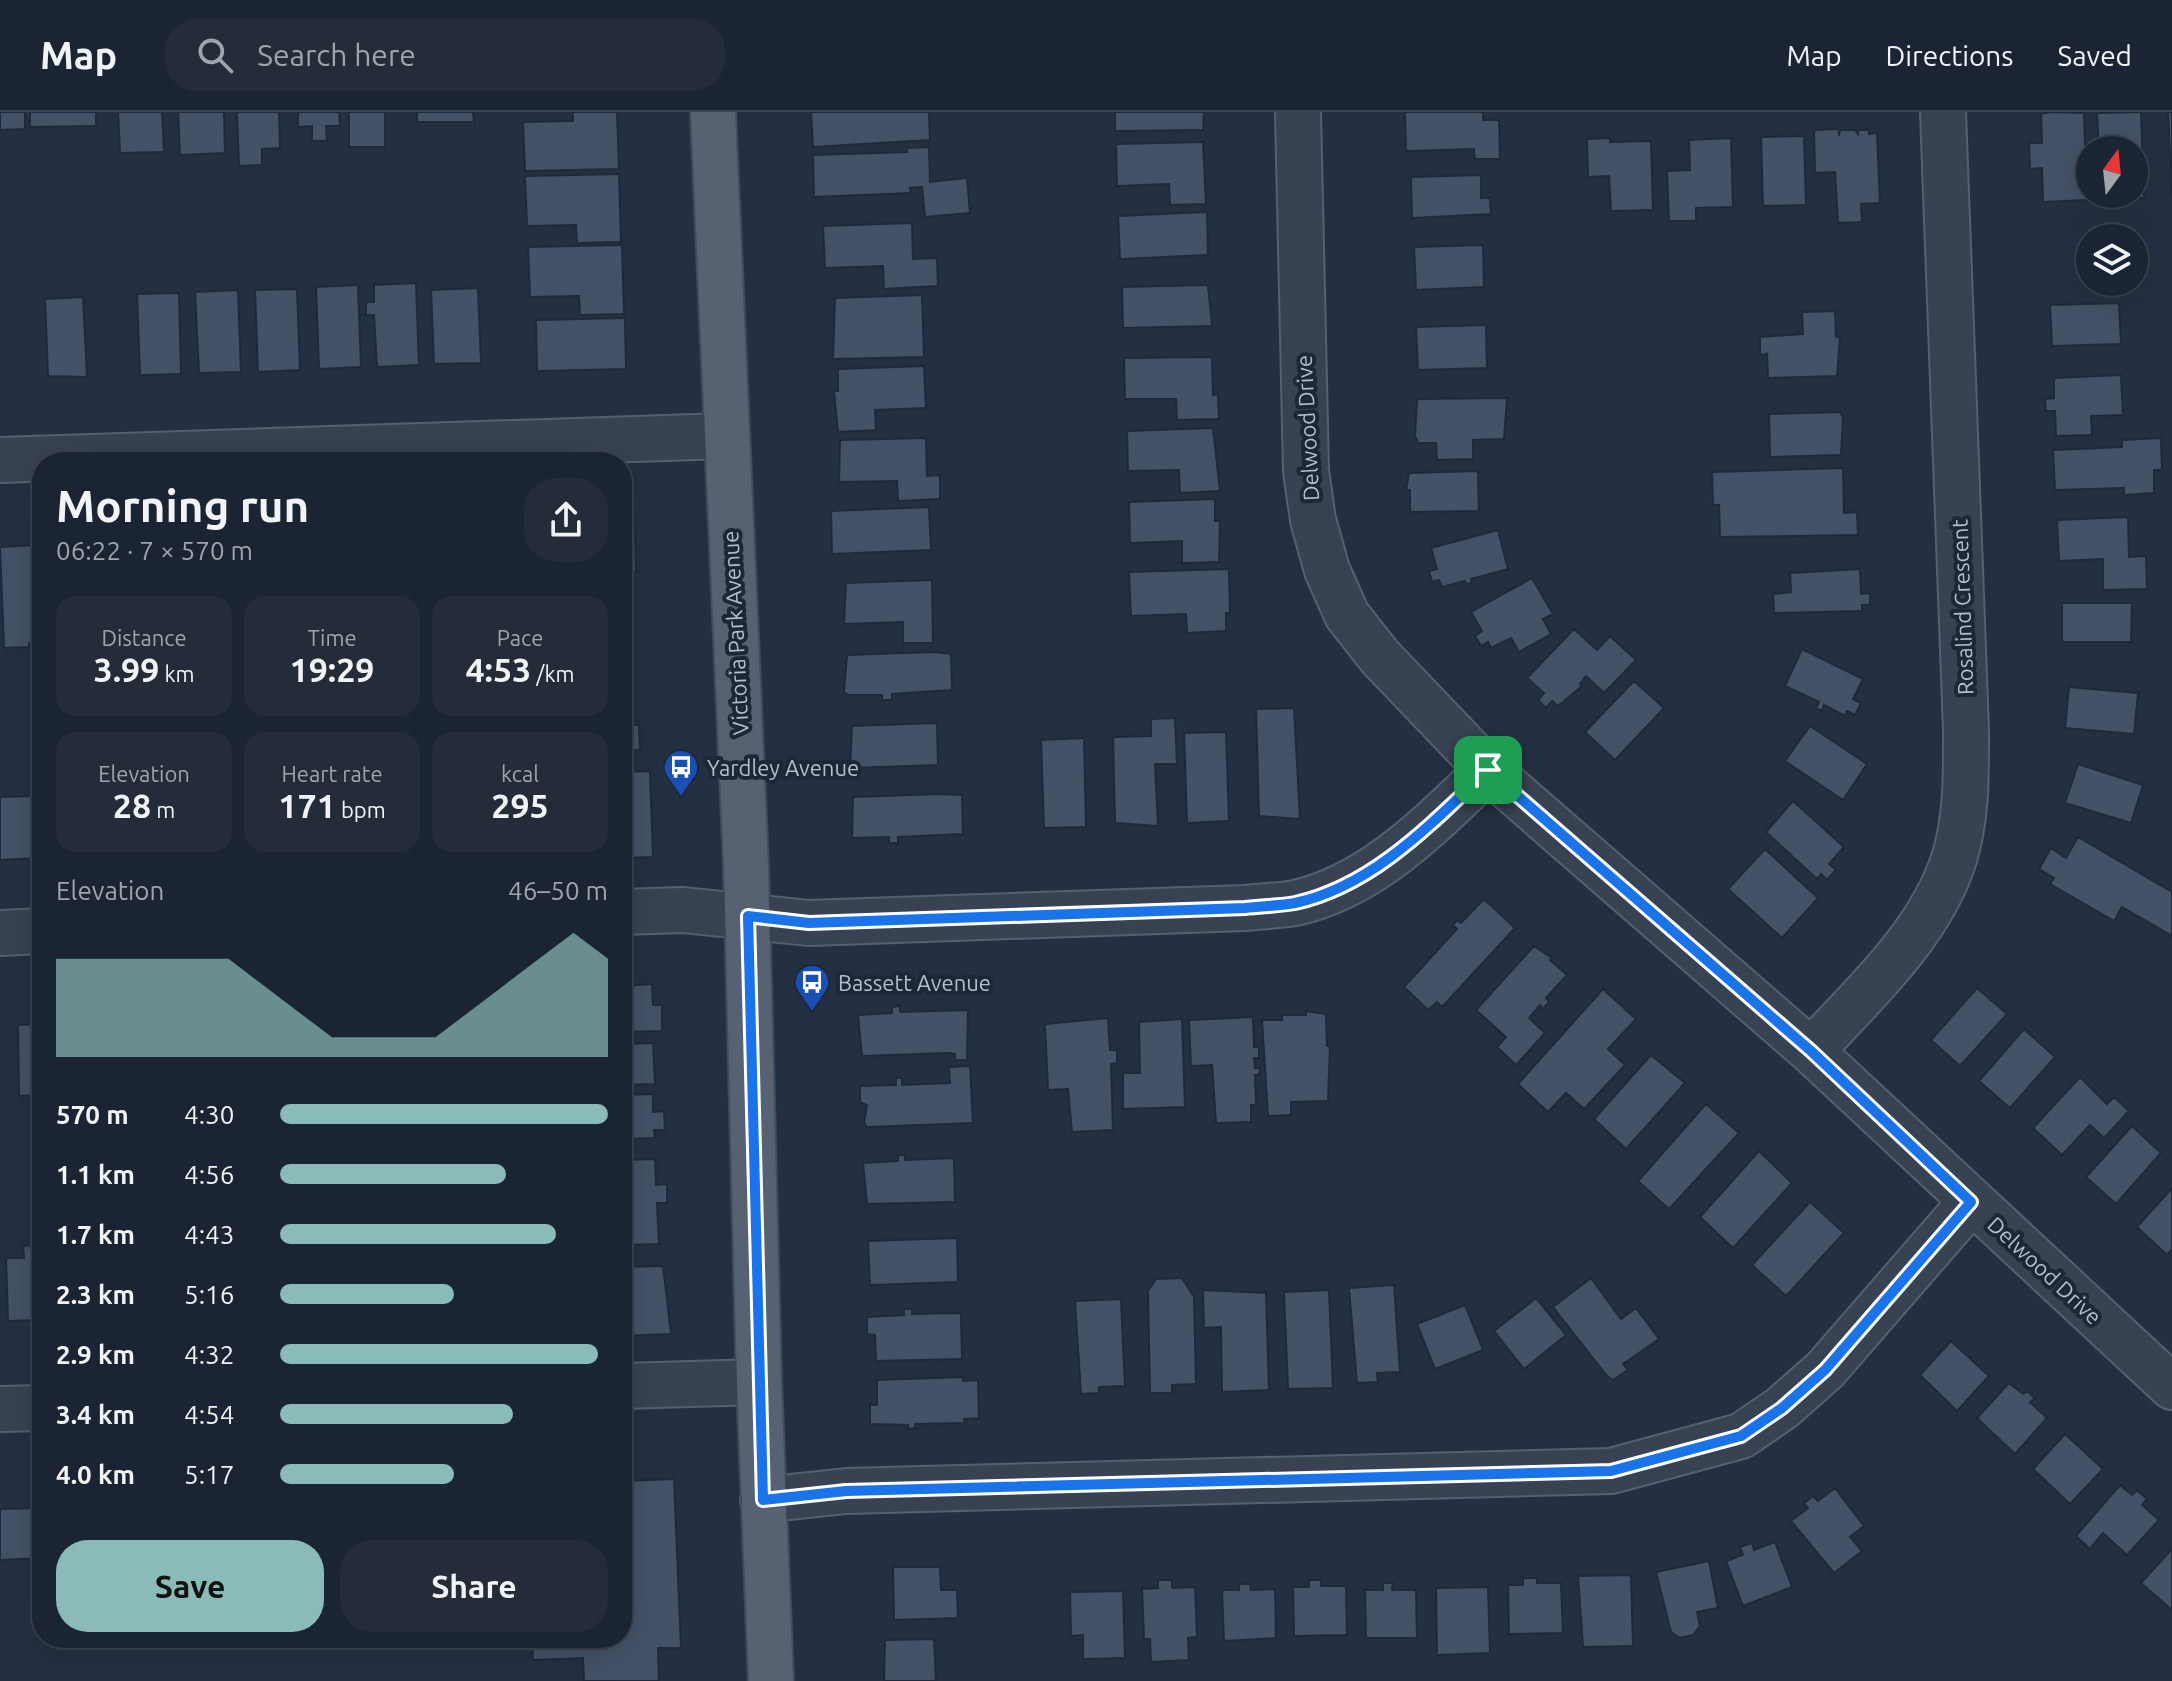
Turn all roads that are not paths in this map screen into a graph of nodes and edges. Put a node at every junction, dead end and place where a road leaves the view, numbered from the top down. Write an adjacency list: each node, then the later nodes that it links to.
1 (713, 112): 4 (main road, Victoria Park Avenue)
2 (1298, 112): 8 (street, Delwood Drive)
3 (1943, 112): 13 (street, Rosalind Crescent)
4 (725, 436): 5 (street); 10 (main road, Victoria Park Avenue)
5 (242, 452)
6 (32, 459): 7 (street)
7 (0, 460)
8 (1488, 770): 10 (street); 13 (street, Delwood Drive)
9 (632, 912): 10 (street)
10 (748, 916): 15 (main road, Victoria Park Avenue)
11 (32, 931): 12 (street)
12 (0, 933)
13 (1811, 1051): 14 (street, Delwood Drive)
14 (1971, 1202): 17 (street, Delwood Drive); 20 (street)
15 (759, 1382): 16 (street); 20 (main road, Victoria Park Avenue)
16 (632, 1386)
17 (2172, 1387)
18 (32, 1408): 19 (street)
19 (0, 1409)
20 (763, 1500): 21 (main road, Victoria Park Avenue)
21 (771, 1681)

